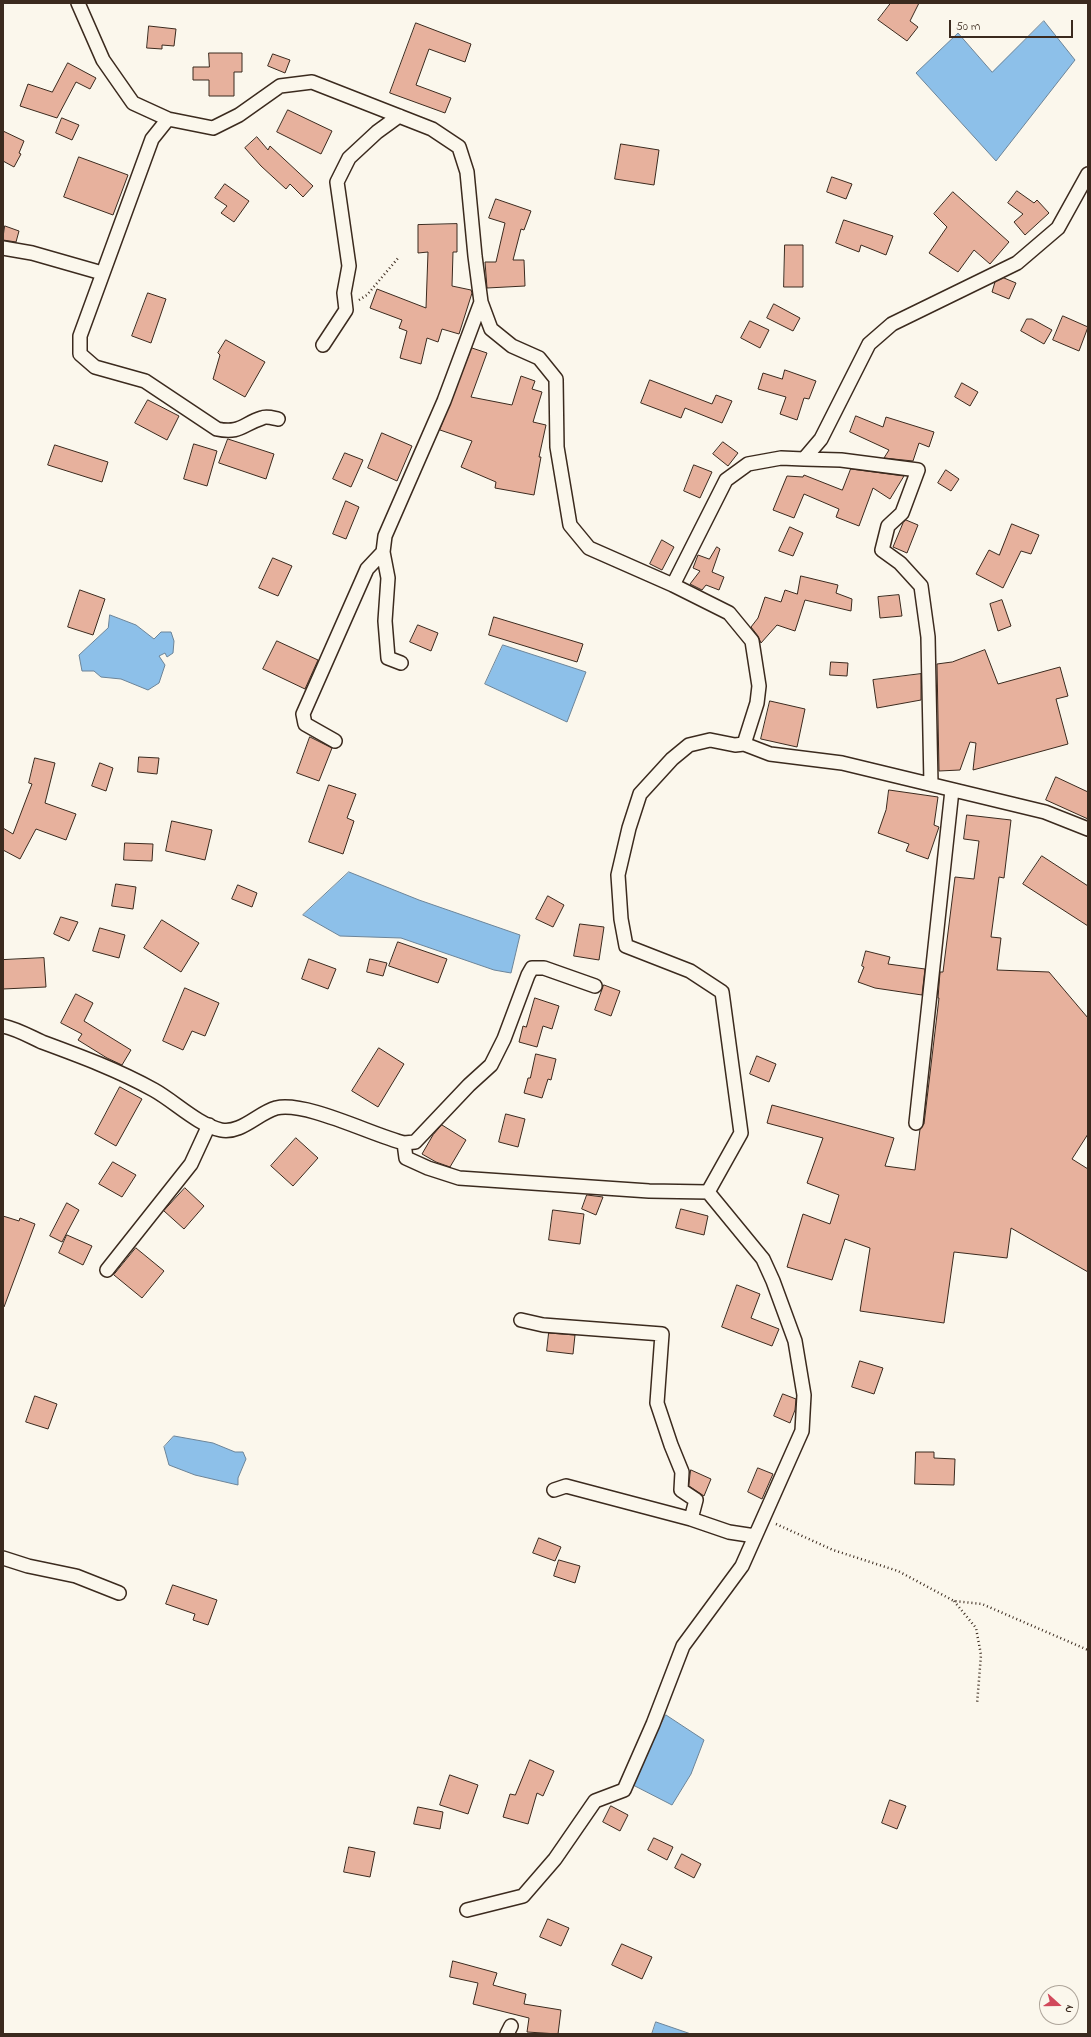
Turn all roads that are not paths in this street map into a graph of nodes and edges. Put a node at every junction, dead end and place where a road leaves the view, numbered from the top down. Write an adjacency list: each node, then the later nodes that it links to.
1 (78, 3): 3 (street)
2 (400, 116): 3 (street); 7 (street); 8 (street)
3 (168, 120): 6 (street)
4 (1088, 174): 10 (street)
5 (3, 248): 6 (street)
6 (102, 273): 9 (street)
7 (481, 302): 11 (street); 12 (street)
8 (323, 345)
9 (278, 419)
10 (804, 459): 12 (street); 16 (street)
11 (383, 552): 13 (street); 14 (street)
12 (673, 585): 15 (street)
13 (401, 663)
14 (335, 741)
15 (744, 744): 16 (street); 24 (street)
16 (931, 784): 17 (street)
17 (952, 790): 18 (street); 21 (street)
18 (1088, 829)
19 (596, 986): 23 (street)
20 (3, 1026): 22 (street)
21 (916, 1124)
22 (209, 1125): 23 (street); 25 (street)
23 (404, 1143): 24 (street)
24 (708, 1192): 29 (street)
25 (107, 1270)
26 (521, 1320): 28 (street)
27 (554, 1490): 28 (street)
28 (691, 1519): 29 (street)
29 (755, 1536): 32 (street)
30 (3, 1558): 31 (street)
31 (119, 1593)
32 (467, 1910)

